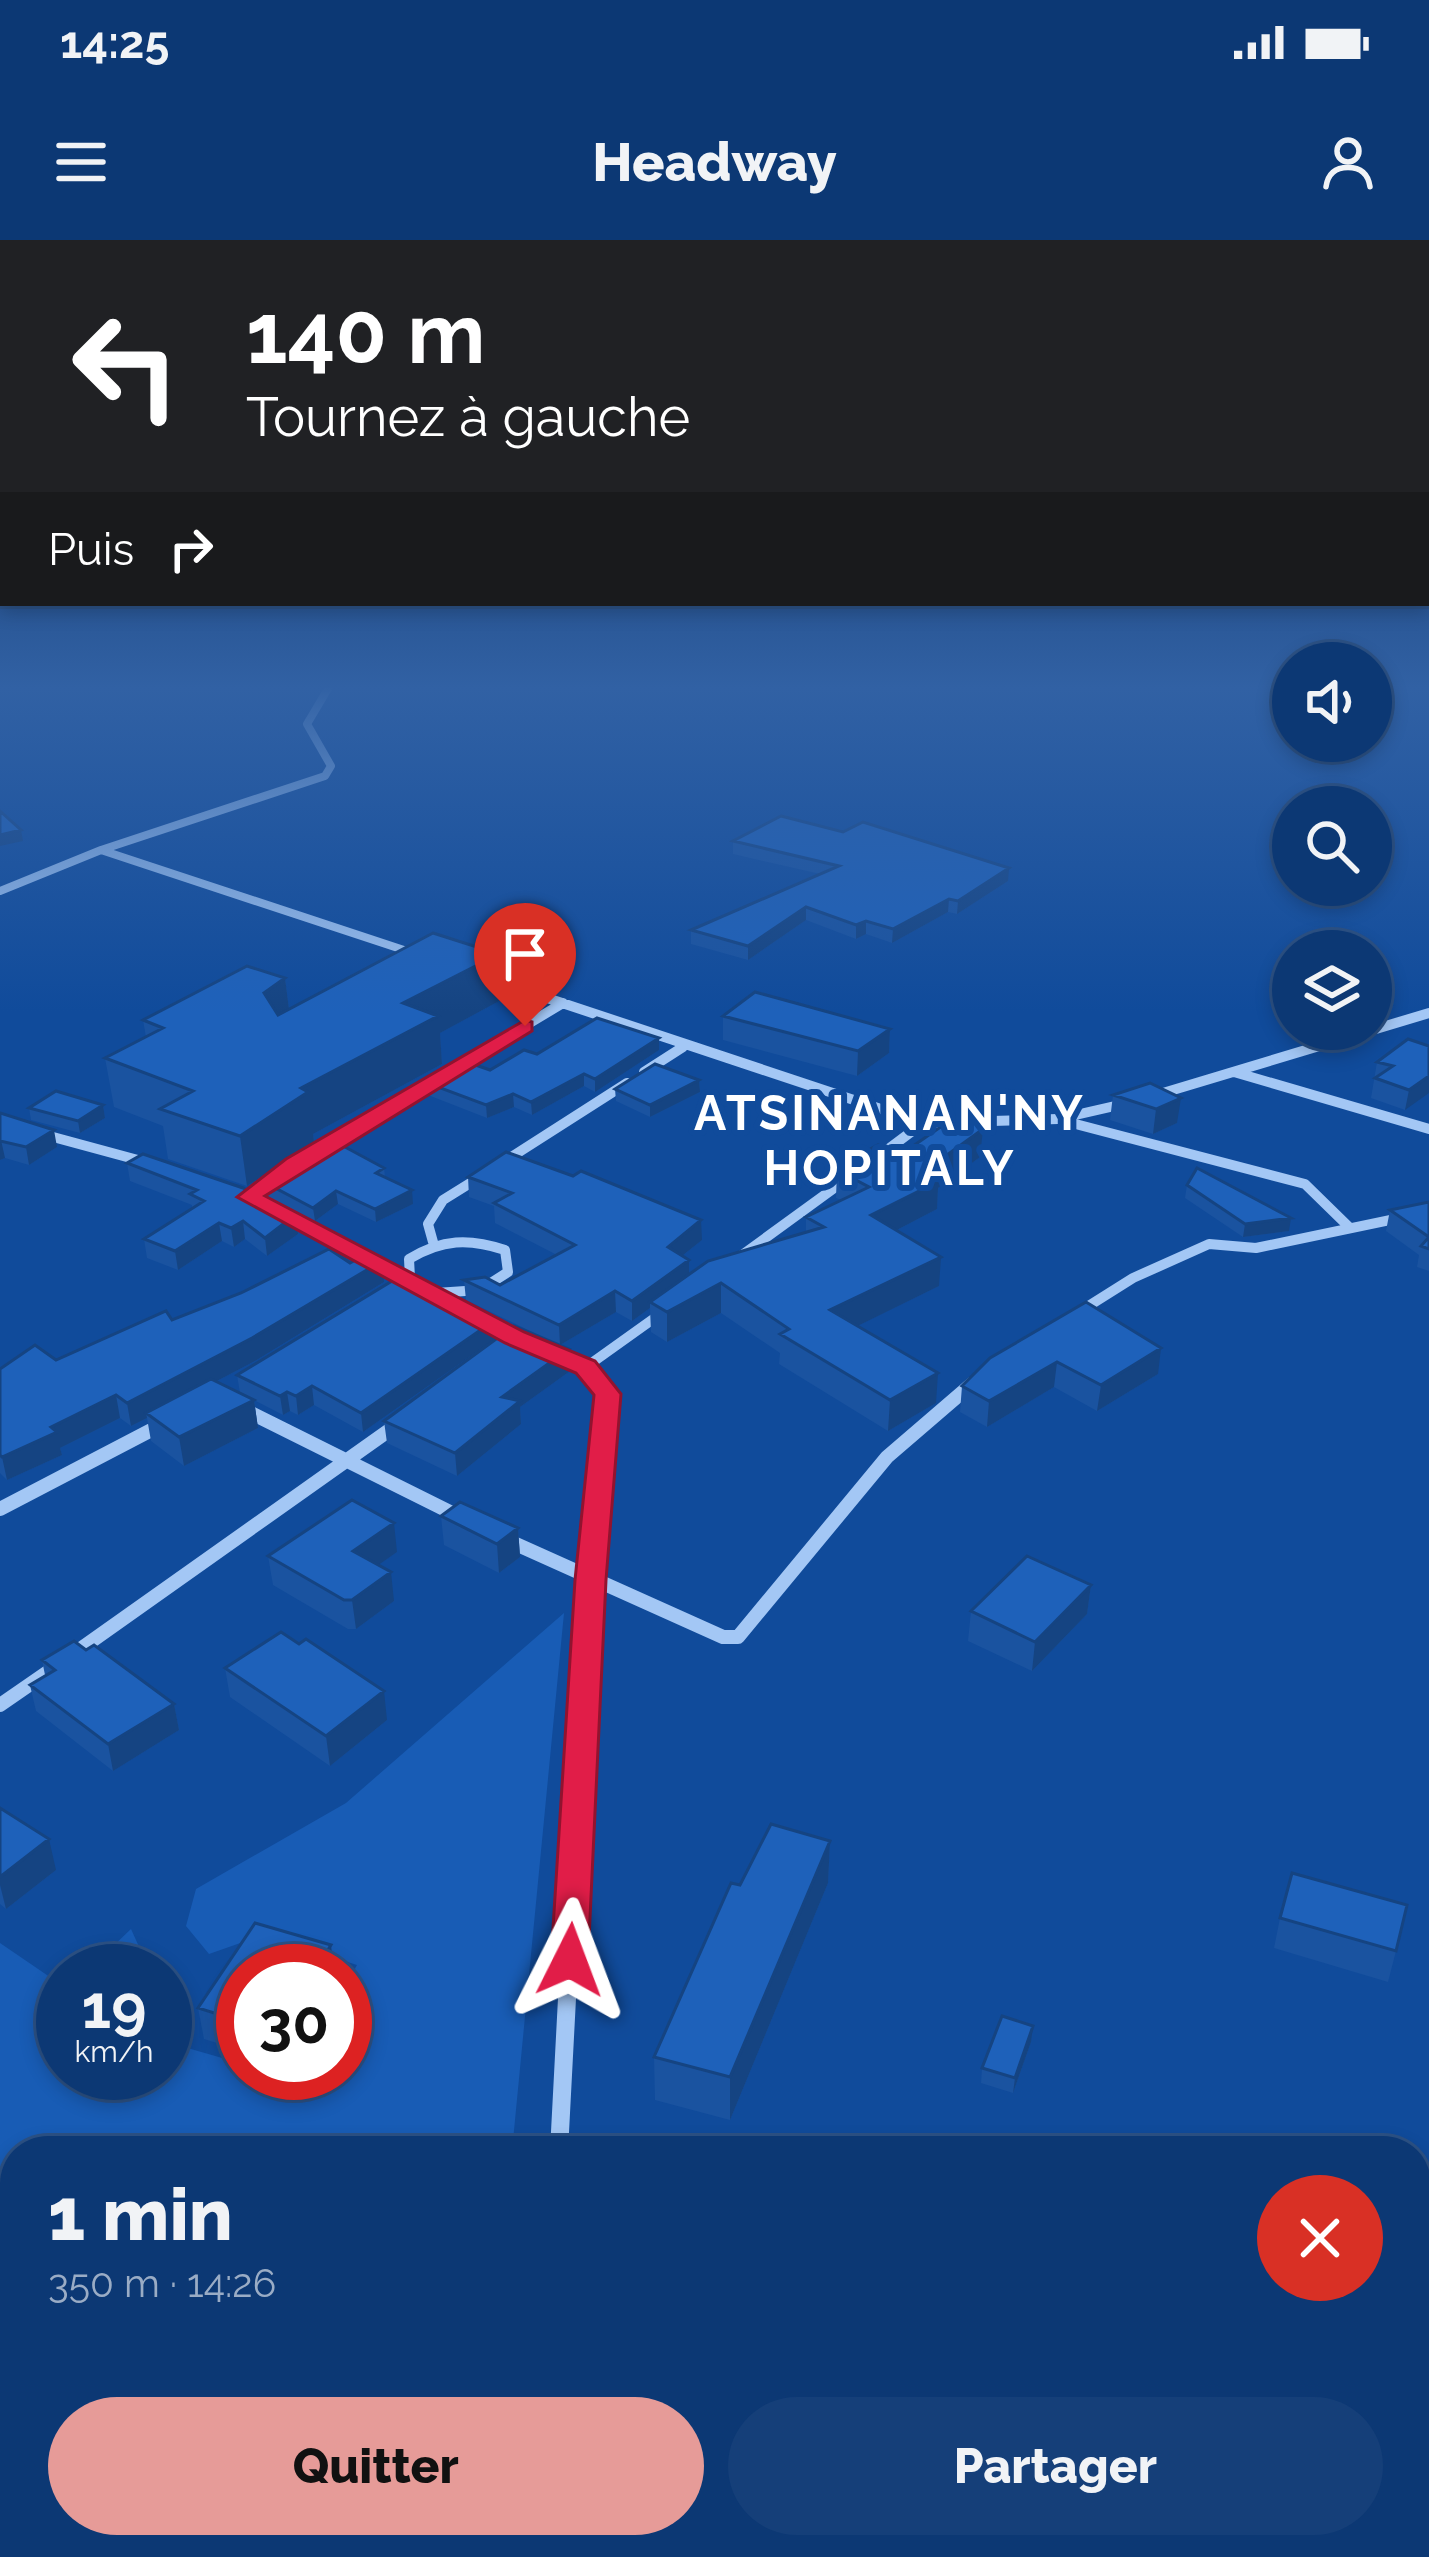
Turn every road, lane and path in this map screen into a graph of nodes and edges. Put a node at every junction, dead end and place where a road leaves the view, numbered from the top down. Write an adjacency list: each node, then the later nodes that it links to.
1 (267, 795): 2 (street)
2 (101, 850): 3 (street); 4 (street)
3 (0, 891)
4 (432, 959)
5 (476, 974): 6 (street)
6 (563, 1003): 8 (street); 14 (street)
7 (1429, 1013): 9 (street)
8 (683, 1047): 11 (street); 19 (street)
9 (1234, 1072): 10 (street); 12 (street)
10 (1058, 1119): 11 (street); 18 (street)
11 (923, 1123): 20 (street)
12 (1429, 1129)
13 (28, 1130): 15 (street)
14 (314, 1153)
15 (163, 1168)
16 (269, 1207): 21 (street)
17 (1429, 1212): 18 (street)
18 (1349, 1227): 26 (street)
19 (433, 1242): 21 (street); 23 (street)
20 (731, 1263)
21 (410, 1278): 22 (street); 23 (street)
22 (391, 1290)
23 (436, 1293): 24 (street)
24 (456, 1304)
25 (673, 1304): 28 (street)
26 (1058, 1325)
27 (550, 1352): 28 (street)
28 (586, 1367): 37 (street)
29 (983, 1372): 37 (street)
30 (236, 1405): 33 (street)
31 (420, 1407): 33 (street)
32 (178, 1416): 34 (street)
33 (345, 1463): 35 (street); 38 (street)
34 (0, 1509)
35 (468, 1521)
36 (488, 1531): 37 (street)
37 (590, 1580): 39 (street)
38 (0, 1705)
39 (561, 2136)

